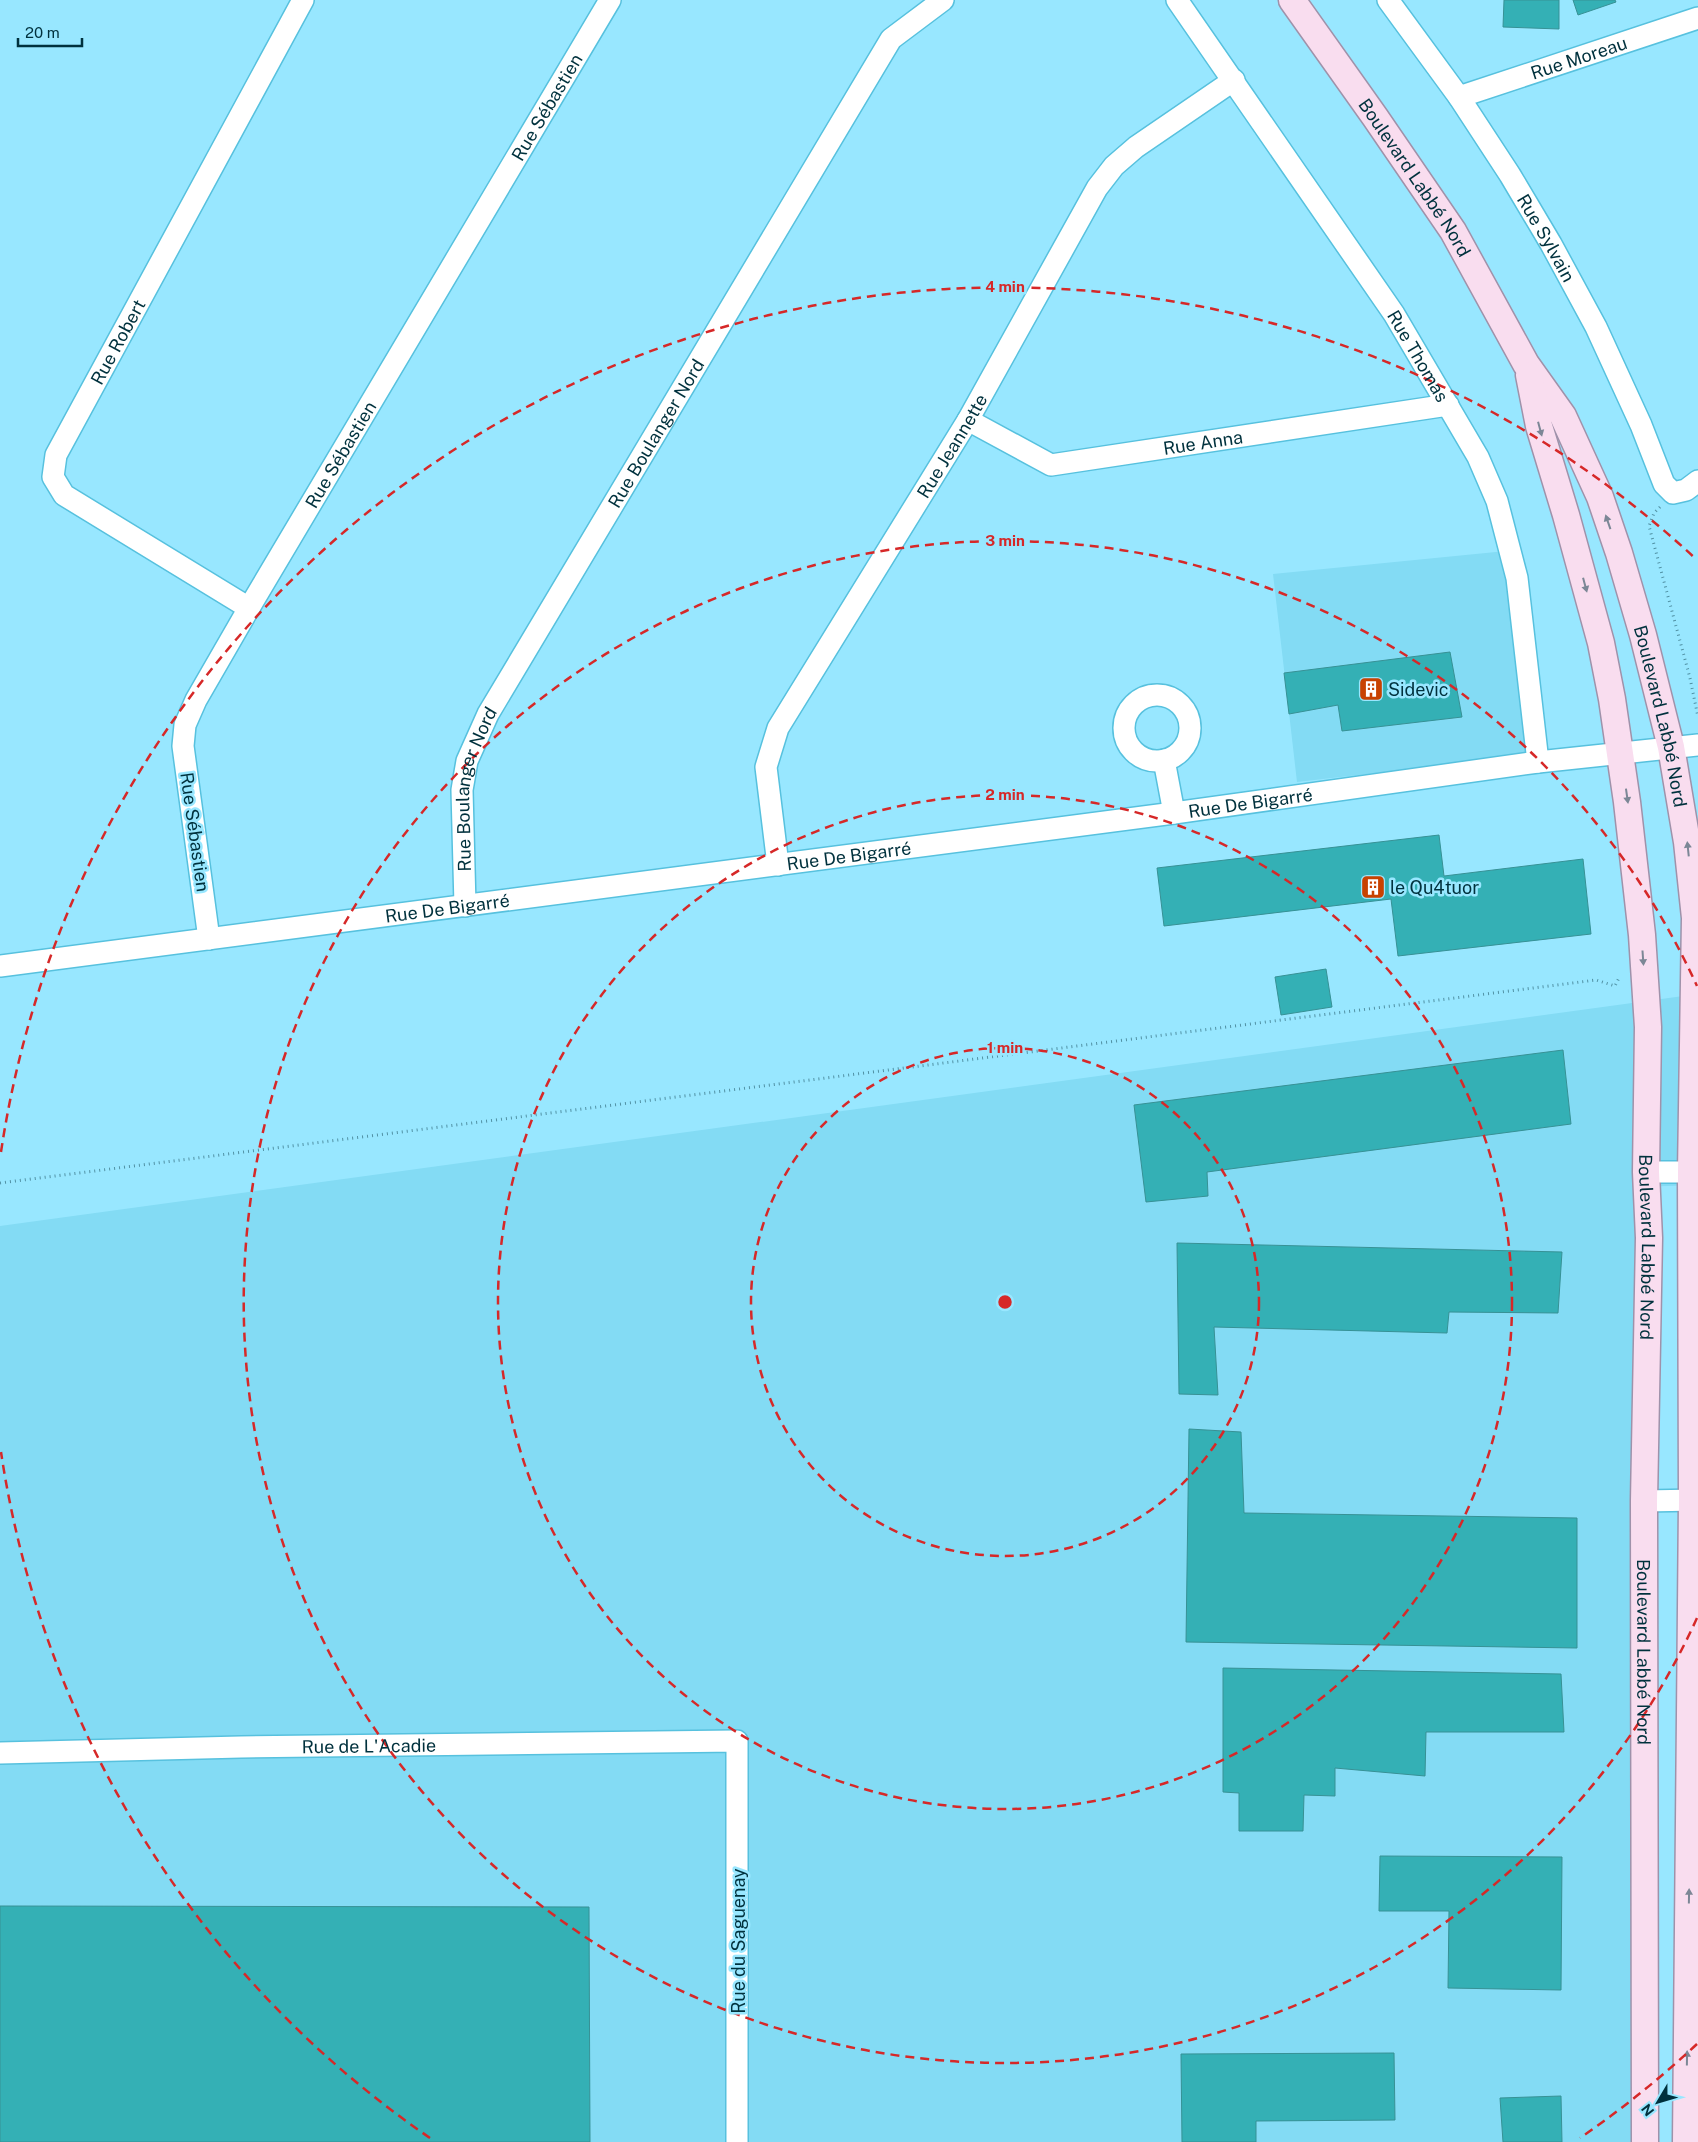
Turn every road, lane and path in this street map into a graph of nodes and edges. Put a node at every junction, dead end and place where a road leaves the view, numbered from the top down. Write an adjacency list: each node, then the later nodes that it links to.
1 (303, 0): 15 (street, Rue Robert)
2 (610, 0): 15 (street, Rue Sébastien)
3 (943, 0): 24 (street, Rue Boulanger Nord)
4 (1177, 0): 8 (street, Rue Thomas)
5 (1292, 0): 10 (main road, Boulevard Labbé Nord)
6 (1388, 0): 9 (street, Rue Sylvain)
7 (1698, 18): 9 (street, Rue Moreau)
8 (1234, 80): 11 (street, Rue Thomas); 12 (street, Rue Jeannette)
9 (1459, 97): 14 (street, Rue Sylvain)
10 (1526, 364): 18 (main road, Boulevard Labbé Nord, one-way to 10); 19 (main road, Boulevard Labbé Nord, one-way to 19)
11 (1448, 405): 12 (street, Rue Anna); 21 (street, Rue Thomas)
12 (968, 420): 23 (street, Rue Jeannette)
13 (1698, 480): 14 (street)
14 (1673, 492): 16 (path)
15 (249, 608): 25 (street, Rue Sébastien)
16 (1698, 717)
17 (1698, 745): 18 (street, Rue De Bigarré)
18 (1671, 747): 19 (street, Rue De Bigarré); 29 (main road, Boulevard Labbé Nord, one-way to 18)
19 (1621, 754): 21 (street, Rue De Bigarré); 28 (main road, Boulevard Labbé Nord, one-way to 28)
20 (1164, 760): 22 (street)
21 (1538, 762): 22 (street, Rue De Bigarré)
22 (1174, 813): 23 (street, Rue De Bigarré)
23 (778, 865): 24 (street, Rue De Bigarré)
24 (465, 906): 25 (street, Rue De Bigarré)
25 (209, 939): 26 (street, Rue De Bigarré)
26 (0, 966)
27 (1596, 980): 30 (path)
28 (1646, 1172): 29 (street); 32 (main road, Boulevard Labbé Nord)
29 (1695, 1172): 31 (main road, Boulevard Labbé Nord)
30 (0, 1183)
31 (1695, 1500): 32 (street); 37 (main road, Boulevard Labbé Nord, one-way to 31)
32 (1644, 1501): 36 (main road, Boulevard Labbé Nord)
33 (737, 1741): 34 (street, Rue de L'Acadie); 35 (street, Rue du Saguenay)
34 (0, 1754)
35 (738, 2142)
36 (1646, 2142)
37 (1686, 2142)

